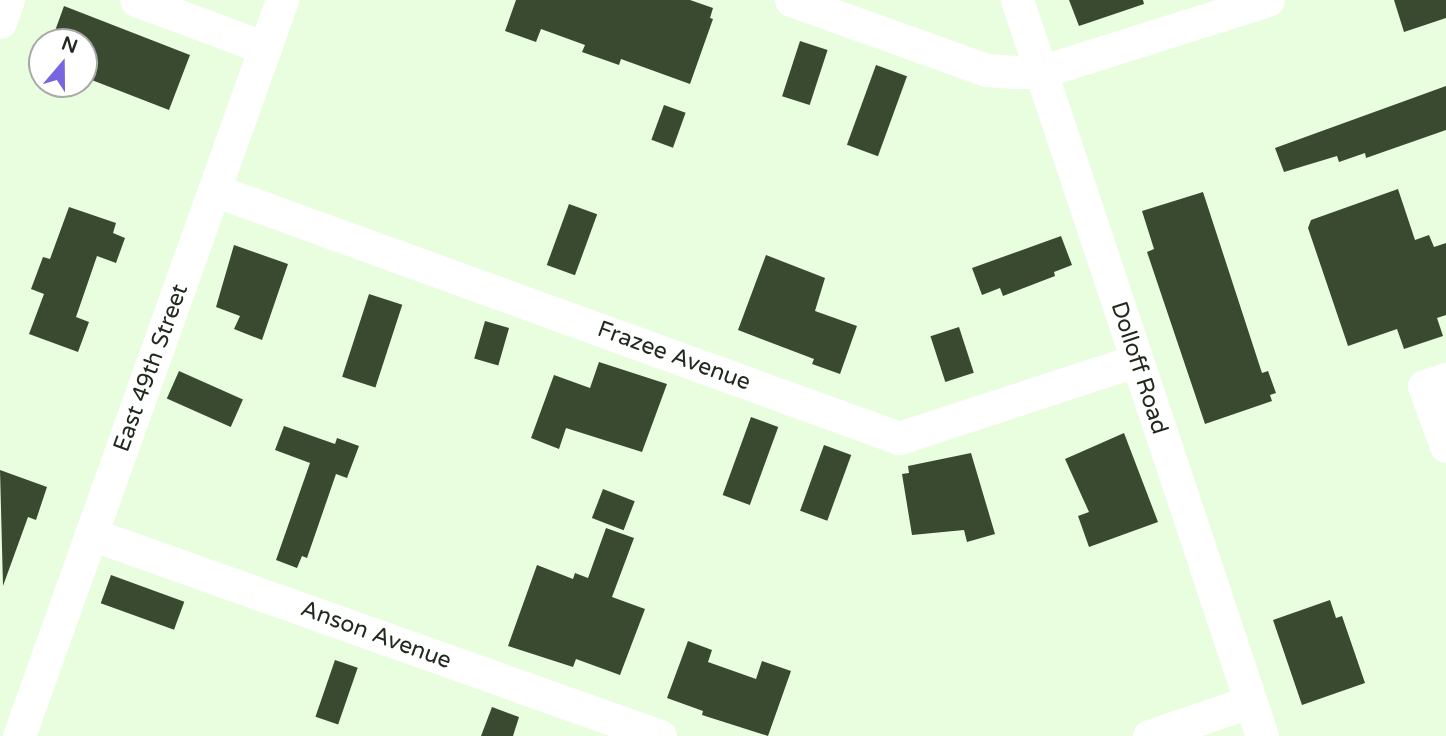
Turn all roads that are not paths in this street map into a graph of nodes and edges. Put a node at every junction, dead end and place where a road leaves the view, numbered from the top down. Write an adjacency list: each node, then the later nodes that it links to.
1 (8, 0): 7 (street)
2 (136, 0): 8 (street)
3 (282, 0): 8 (street, East 49th Street)
4 (791, 0): 9 (street)
5 (1017, 0): 9 (street, Dolloff Road)
6 (1268, 0): 9 (street)
7 (0, 22)
8 (265, 48): 10 (street, East 49th Street)
9 (1040, 72): 11 (street, Dolloff Road)
10 (214, 190): 11 (street, Frazee Avenue); 14 (street, East 49th Street)
11 (1137, 360): 15 (street, Dolloff Road)
12 (1446, 379): 13 (street)
13 (1446, 446)
14 (91, 534): 16 (street, East 49th Street); 17 (street, Anson Avenue)
15 (1249, 702): 18 (street); 19 (street, Dolloff Road)
16 (19, 736)
17 (660, 736)
18 (1149, 736)
19 (1262, 736)

